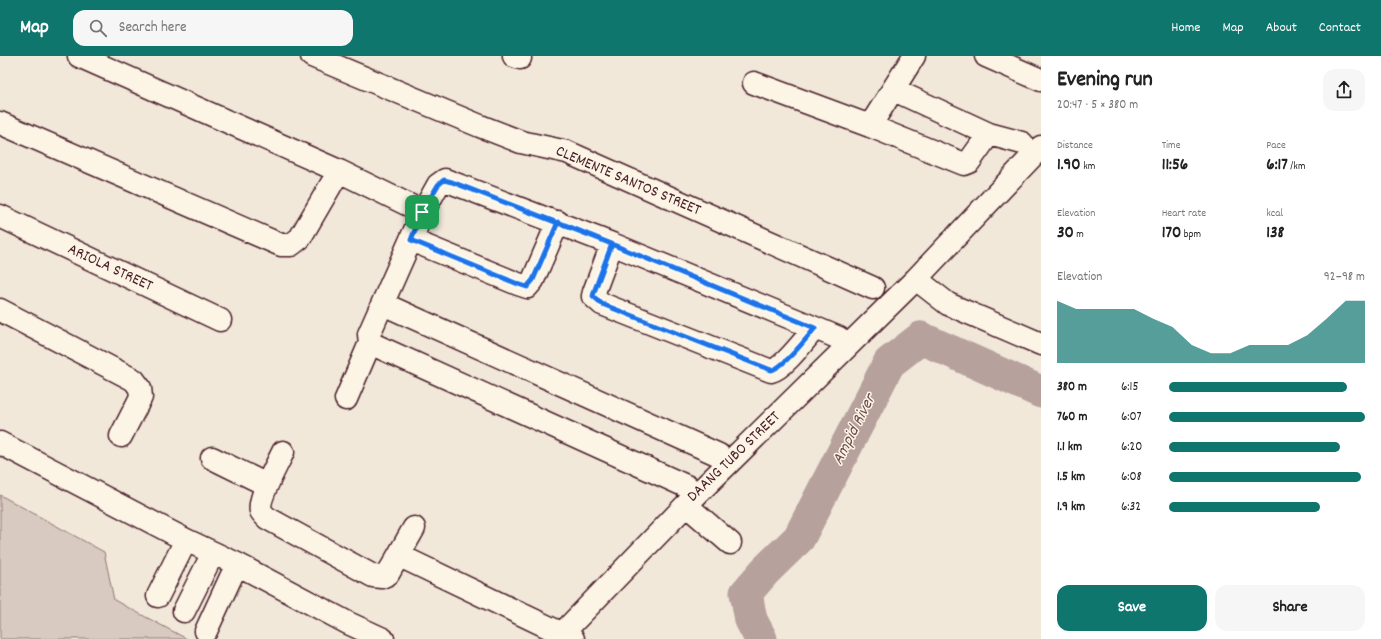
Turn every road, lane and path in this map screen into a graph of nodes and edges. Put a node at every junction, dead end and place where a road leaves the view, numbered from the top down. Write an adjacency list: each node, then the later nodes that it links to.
1 (79, 56): 12 (street)
2 (312, 56): 19 (street, CLEMENTE SANTOS STREET)
3 (914, 56): 7 (street)
4 (986, 56): 5 (street)
5 (1041, 80)
6 (754, 83): 9 (street)
7 (894, 90): 9 (street); 10 (street)
8 (0, 123): 12 (street)
9 (870, 126): 10 (street)
10 (989, 134): 11 (street)
11 (1032, 145): 18 (street, DAANG TUBO STREET)
12 (339, 171): 13 (street)
13 (422, 212): 15 (street); 16 (street)
14 (0, 216): 22 (street, ARIOLA STREET)
15 (558, 222): 16 (street); 17 (street)
16 (411, 240): 20 (street)
17 (612, 244): 23 (street); 23 (street)
18 (916, 279): 26 (street); 34 (street, DAANG TUBO STREET)
19 (873, 288)
20 (383, 304): 25 (street); 31 (street)
21 (0, 310): 28 (street)
22 (220, 320)
23 (815, 328): 24 (street)
24 (839, 338)
25 (370, 343): 27 (street); 34 (street)
26 (1041, 344)
27 (346, 399)
28 (121, 436)
29 (0, 443): 36 (street)
30 (283, 452): 33 (street)
31 (718, 455)
32 (212, 458): 33 (street)
33 (267, 485): 39 (street)
34 (687, 496): 37 (street); 45 (street, DAANG TUBO STREET)
35 (414, 528): 39 (street)
36 (186, 540): 38 (street); 41 (street)
37 (730, 543)
38 (213, 553): 40 (street); 42 (street)
39 (400, 556): 45 (street)
40 (237, 564): 43 (street); 44 (street)
41 (158, 596)
42 (184, 611)
43 (206, 631)
44 (344, 631): 46 (street)
45 (564, 637)
46 (383, 639)

